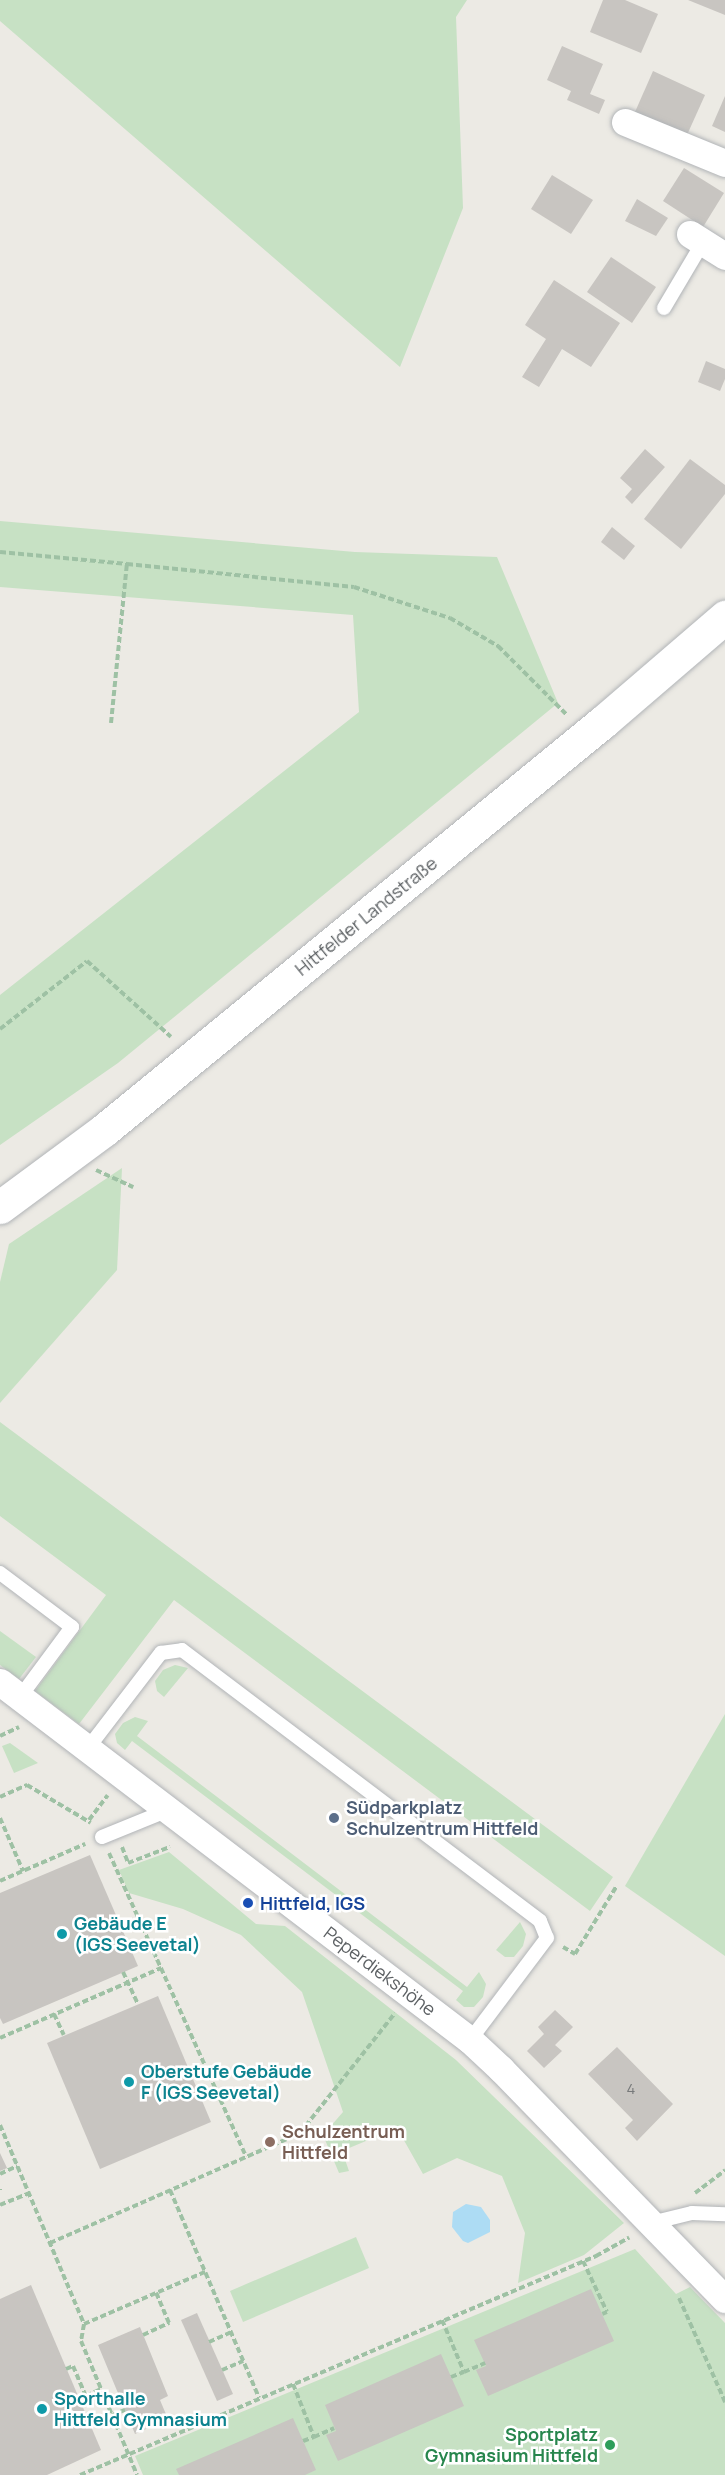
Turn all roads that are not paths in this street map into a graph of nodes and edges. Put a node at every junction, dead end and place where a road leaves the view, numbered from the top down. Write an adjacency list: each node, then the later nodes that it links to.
1 (625, 122): 2 (street)
2 (725, 163)
3 (706, 244): 4 (lane)
4 (664, 308)
5 (725, 617): 6 (main road, Hittfelder Landstraße)
6 (0, 1207)
7 (0, 1573): 8 (lane)
8 (10, 1689): 9 (street, Peperdiekshöhe)
9 (88, 1749): 10 (street, Peperdiekshöhe); 12 (lane)
10 (168, 1809): 11 (lane); 12 (street, Peperdiekshöhe)
11 (102, 1837)
12 (470, 2040): 14 (street, Peperdiekshöhe)
13 (725, 2214): 14 (lane)
14 (651, 2223): 15 (street, Peperdiekshöhe)
15 (725, 2299)

